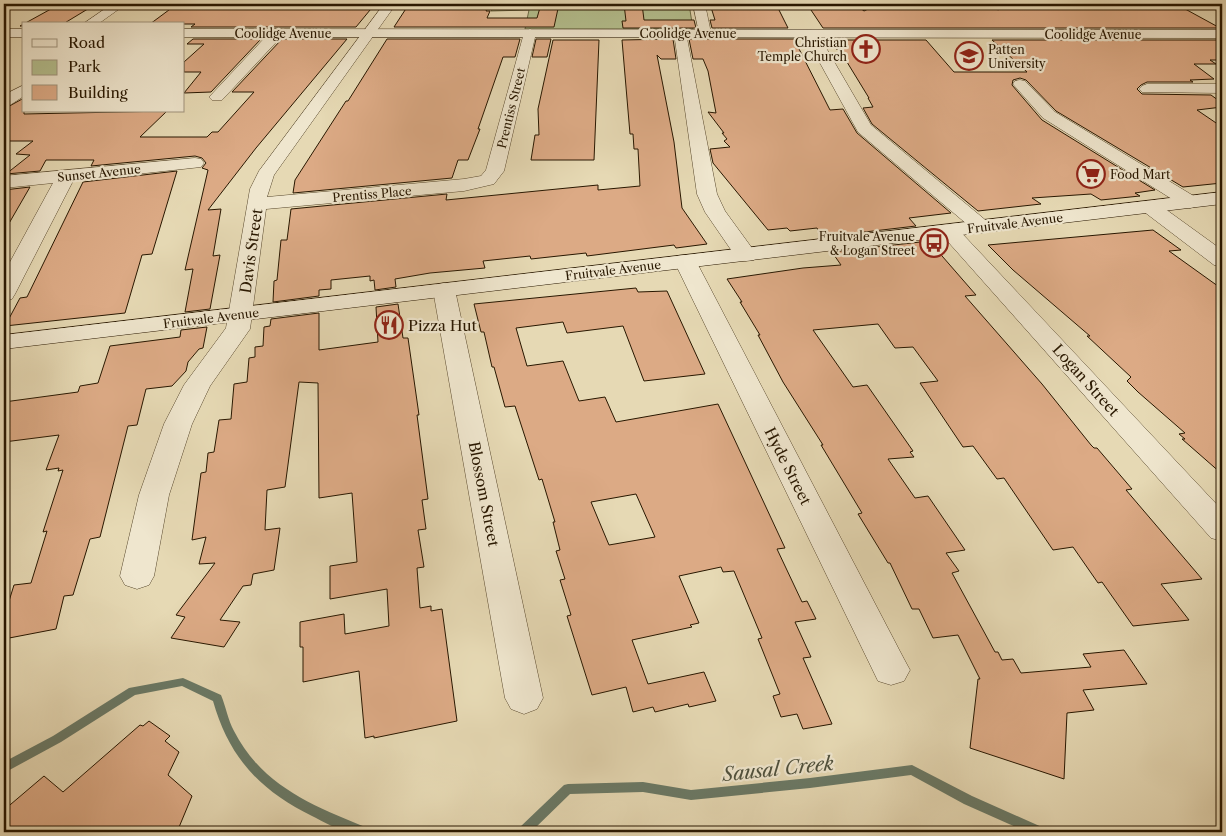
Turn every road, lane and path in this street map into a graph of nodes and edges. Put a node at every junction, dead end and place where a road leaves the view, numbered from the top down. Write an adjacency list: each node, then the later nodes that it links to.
1 (120, 4): 4 (street)
2 (390, 4): 5 (street, Davis Street)
3 (699, 4): 12 (street)
4 (92, 22)
5 (369, 32): 9 (street, Coolidge Avenue); 10 (street, Coolidge Avenue); 27 (street, Davis Street)
6 (4, 33): 7 (street)
7 (22, 33)
8 (185, 33): 9 (street, Coolidge Avenue)
9 (277, 33): 19 (street)
10 (530, 33): 11 (street, Coolidge Avenue); 23 (street, Prentiss Street)
11 (680, 33): 12 (street, Coolidge Avenue); 31 (street)
12 (705, 33): 13 (street, Coolidge Avenue)
13 (811, 34): 14 (street, Coolidge Avenue); 29 (street)
14 (1222, 34)
15 (22, 81): 20 (street)
16 (1020, 84): 26 (street)
17 (1147, 89): 18 (street)
18 (1222, 89)
19 (217, 97)
20 (4, 102)
21 (195, 163): 22 (street, Sunset Avenue)
22 (66, 176): 24 (street, Sunset Avenue); 35 (street)
23 (487, 180): 27 (street, Prentiss Place)
24 (4, 182)
25 (1222, 198): 26 (street, Fruitvale Avenue)
26 (1190, 202): 28 (street, Fruitvale Avenue)
27 (257, 204): 36 (street, Davis Street)
28 (1150, 207): 29 (street, Fruitvale Avenue); 32 (street)
29 (982, 227): 30 (street, Fruitvale Avenue)
30 (949, 231): 31 (street, Fruitvale Avenue); 38 (street, Logan Street)
31 (746, 255): 33 (street, Fruitvale Avenue)
32 (1222, 260)
33 (685, 261): 34 (street, Fruitvale Avenue); 40 (street, Hyde Street)
34 (444, 290): 36 (street, Fruitvale Avenue); 41 (street, Blossom Street)
35 (4, 294)
36 (242, 314): 37 (street, Fruitvale Avenue); 39 (street, Davis Street)
37 (4, 342)
38 (1222, 530)
39 (137, 576)
40 (891, 670)
41 (524, 698)

